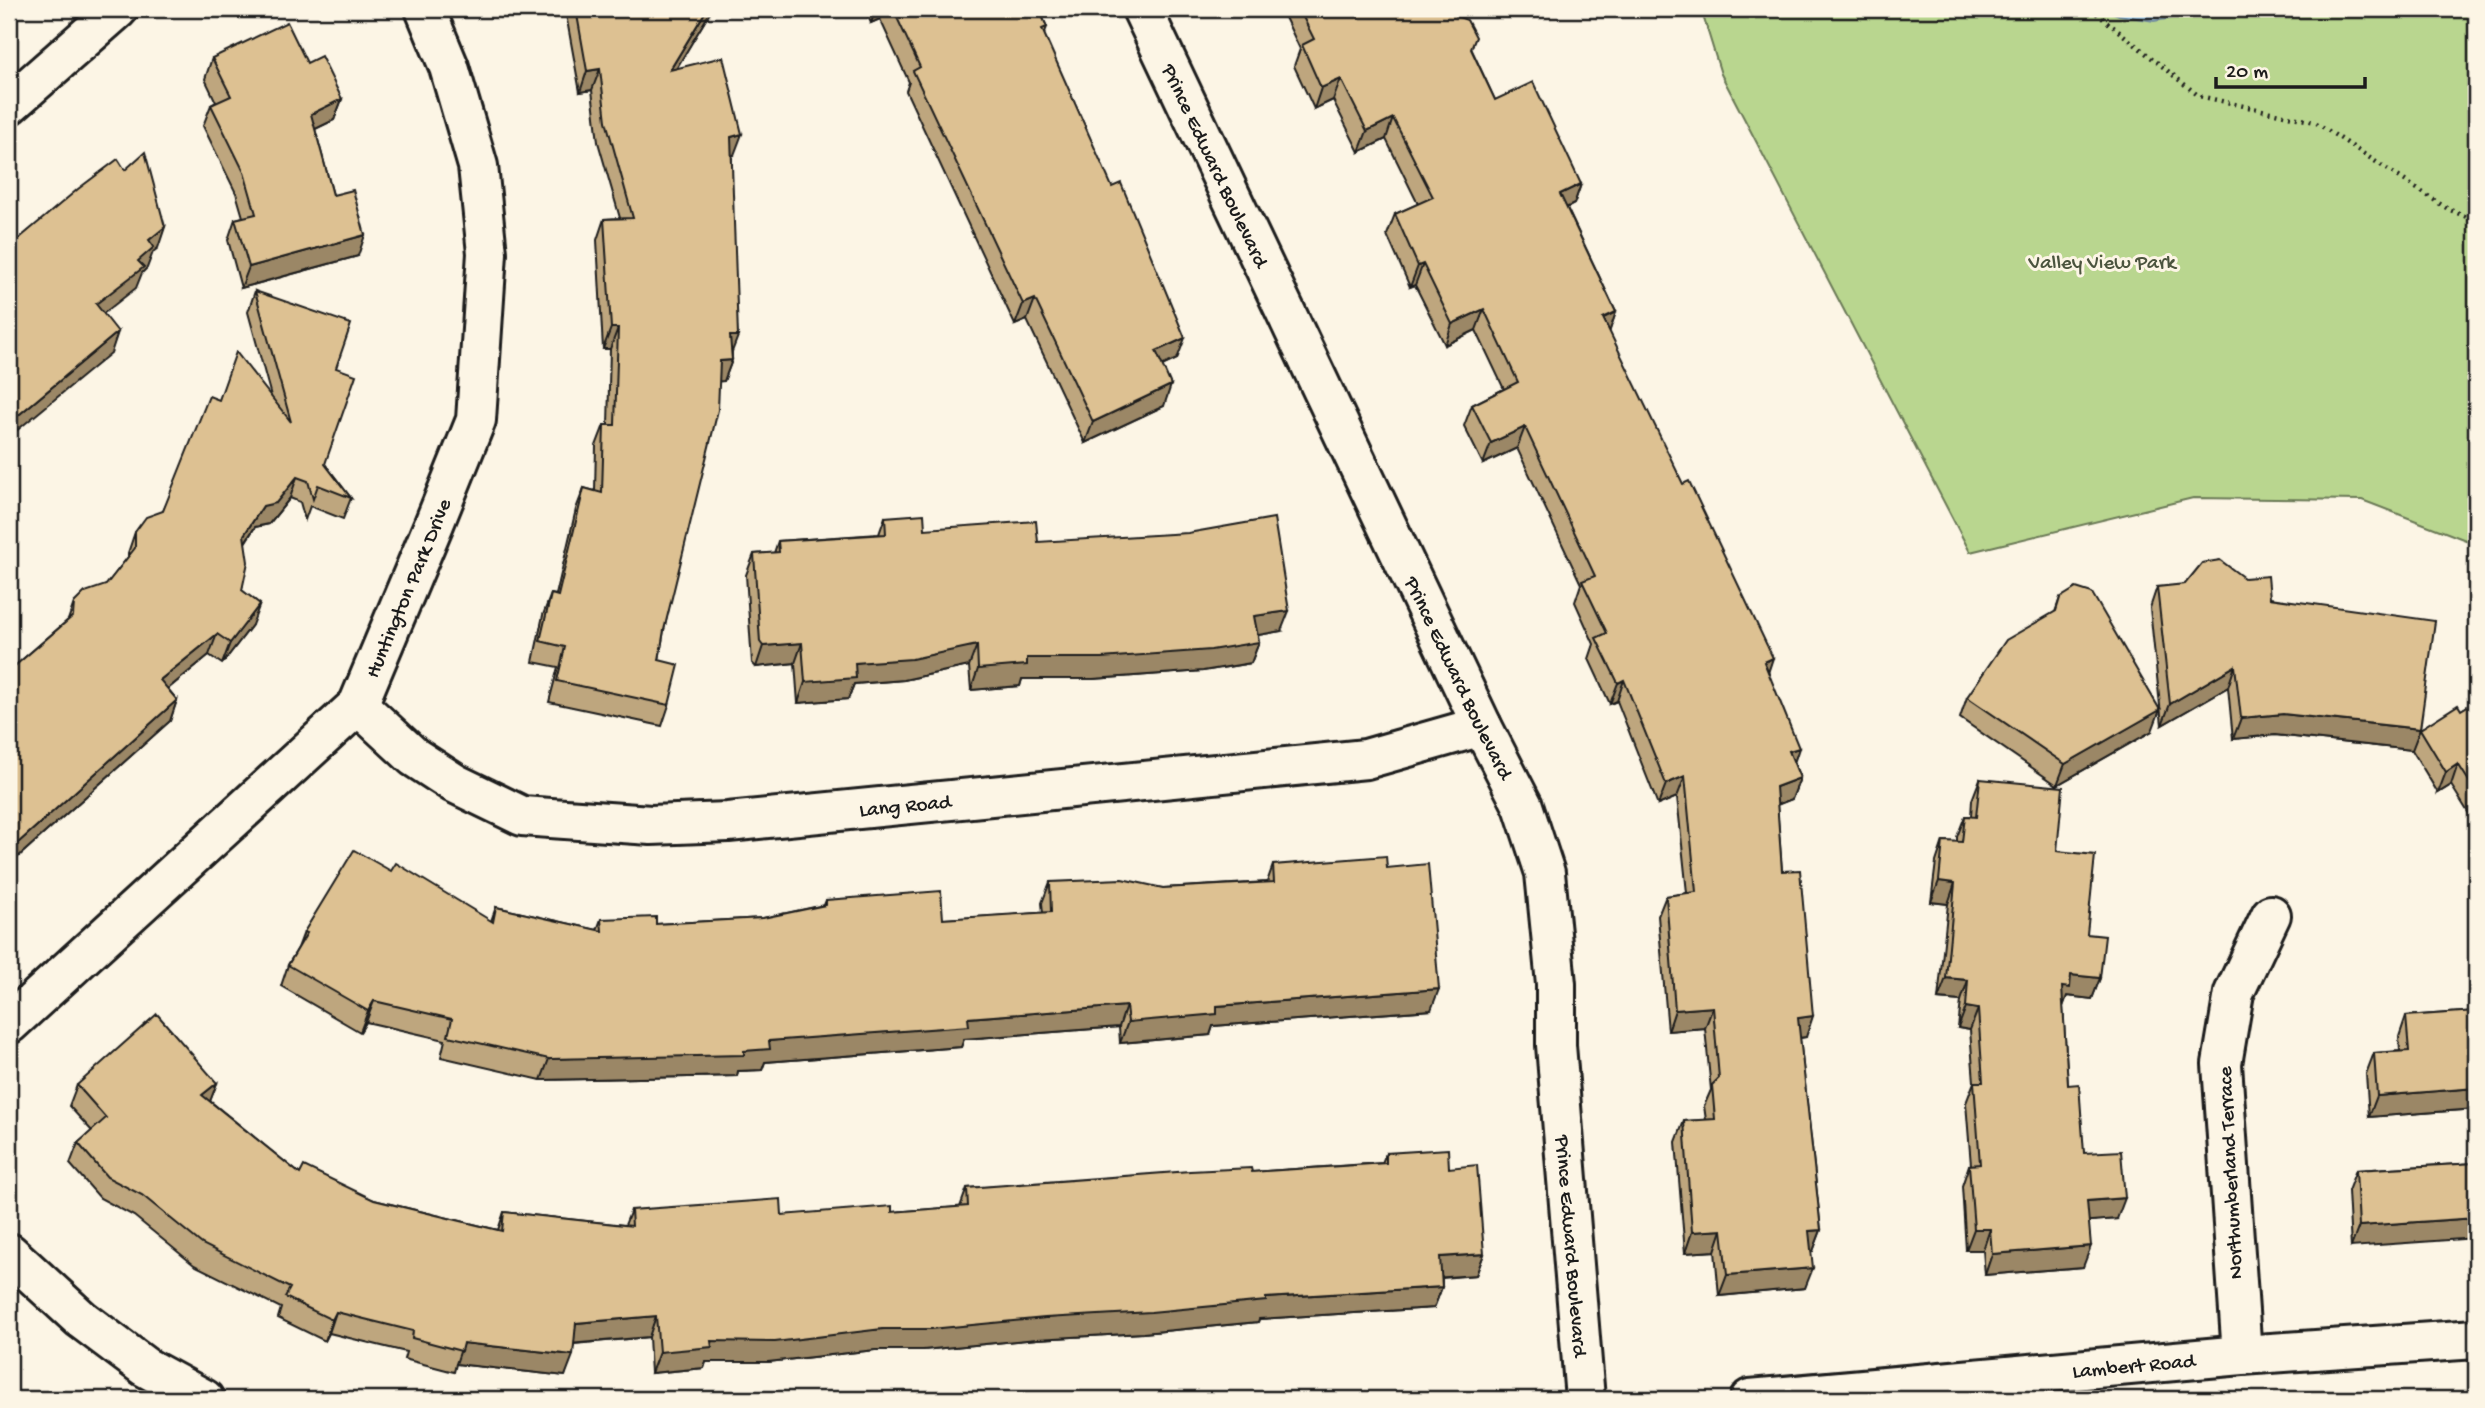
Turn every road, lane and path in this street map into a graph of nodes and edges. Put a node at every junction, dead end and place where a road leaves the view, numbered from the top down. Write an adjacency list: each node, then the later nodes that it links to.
1 (118, 9): 5 (street)
2 (425, 9): 7 (street, Huntington Park Drive)
3 (1142, 9): 8 (street, Prince Edward Boulevard)
4 (2091, 9): 6 (path)
5 (9, 105)
6 (2476, 221)
7 (358, 705): 8 (street, Lang Road); 10 (street, Huntington Park Drive)
8 (1482, 726): 15 (street, Prince Edward Boulevard)
9 (2271, 915): 13 (street, Northumberland Terrace)
10 (9, 1024)
11 (9, 1253): 14 (street)
12 (2476, 1339): 13 (street, Lambert Road)
13 (2242, 1355): 16 (street, Lambert Road)
14 (204, 1399)
15 (1585, 1399)
16 (1750, 1399)

